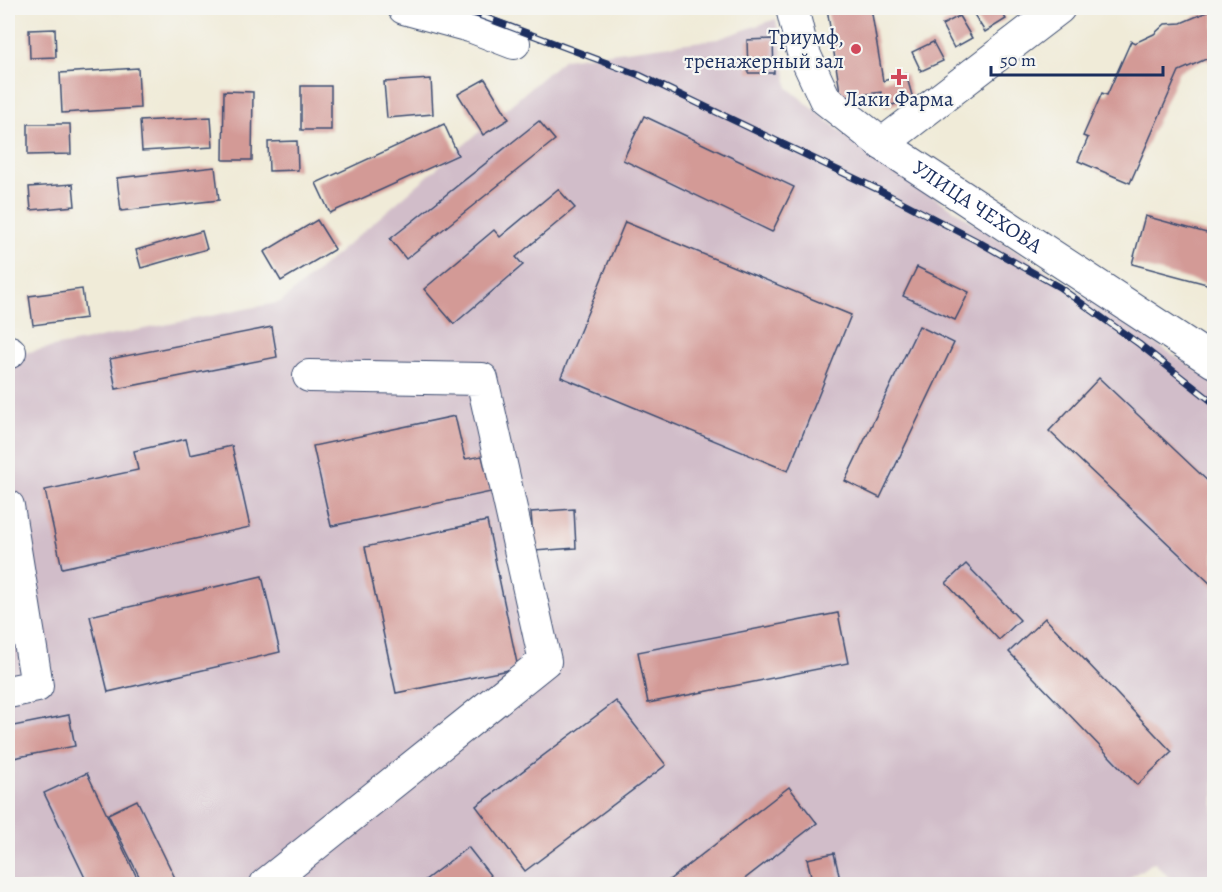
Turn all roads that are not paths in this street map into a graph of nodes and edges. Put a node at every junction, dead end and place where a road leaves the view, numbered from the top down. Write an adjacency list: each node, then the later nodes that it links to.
1 (404, 8): 4 (street)
2 (792, 8): 5 (street, УЛИЦА ЧЕХОВА)
3 (1059, 8): 5 (street)
4 (514, 43)
5 (882, 144): 6 (street, УЛИЦА ЧЕХОВА)
6 (1215, 362)
7 (309, 376): 10 (street)
8 (8, 506): 9 (street)
9 (8, 692)
10 (266, 885)

